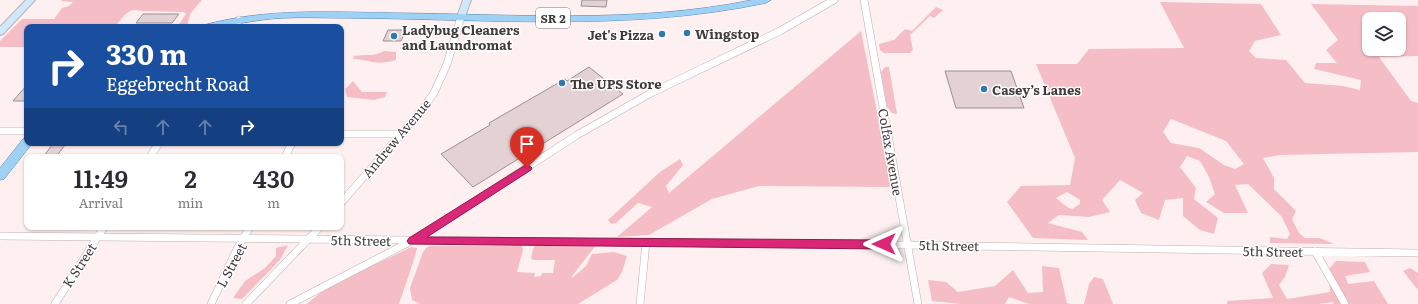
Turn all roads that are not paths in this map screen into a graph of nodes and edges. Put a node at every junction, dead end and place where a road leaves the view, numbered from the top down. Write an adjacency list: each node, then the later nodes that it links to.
1 (31, 0): 8 (street)
2 (467, 0): 6 (street, Andrew Avenue)
3 (766, 0): 6 (main road, SR 2)
4 (834, 0): 23 (street)
5 (864, 0): 25 (street, Colfax Avenue)
6 (462, 17): 7 (main road, SR 2); 12 (street, Andrew Avenue)
7 (236, 23)
8 (0, 32)
9 (0, 131): 10 (street)
10 (24, 131)
11 (344, 134): 12 (street)
12 (401, 134): 15 (street, Andrew Avenue)
13 (24, 146): 14 (main road)
14 (0, 176)
15 (344, 200)
16 (102, 230): 20 (street, K Street)
17 (248, 230): 21 (street, L Street)
18 (318, 230): 22 (street)
19 (0, 236): 20 (street, 5th Street)
20 (98, 237): 21 (street, 5th Street); 28 (street, K Street)
21 (244, 239): 22 (street, 5th Street); 29 (street, L Street)
22 (310, 239): 23 (street, 5th Street); 30 (street)
23 (412, 241): 24 (street, 5th Street); 31 (street)
24 (646, 242): 25 (street, 5th Street); 32 (street)
25 (908, 245): 26 (street, 5th Street); 33 (street, Colfax Avenue)
26 (1315, 252): 27 (street, 5th Street); 34 (street)
27 (1418, 253)
28 (55, 304)
29 (211, 304)
30 (246, 304)
31 (290, 304)
32 (640, 304)
33 (918, 304)
34 (1345, 304)

